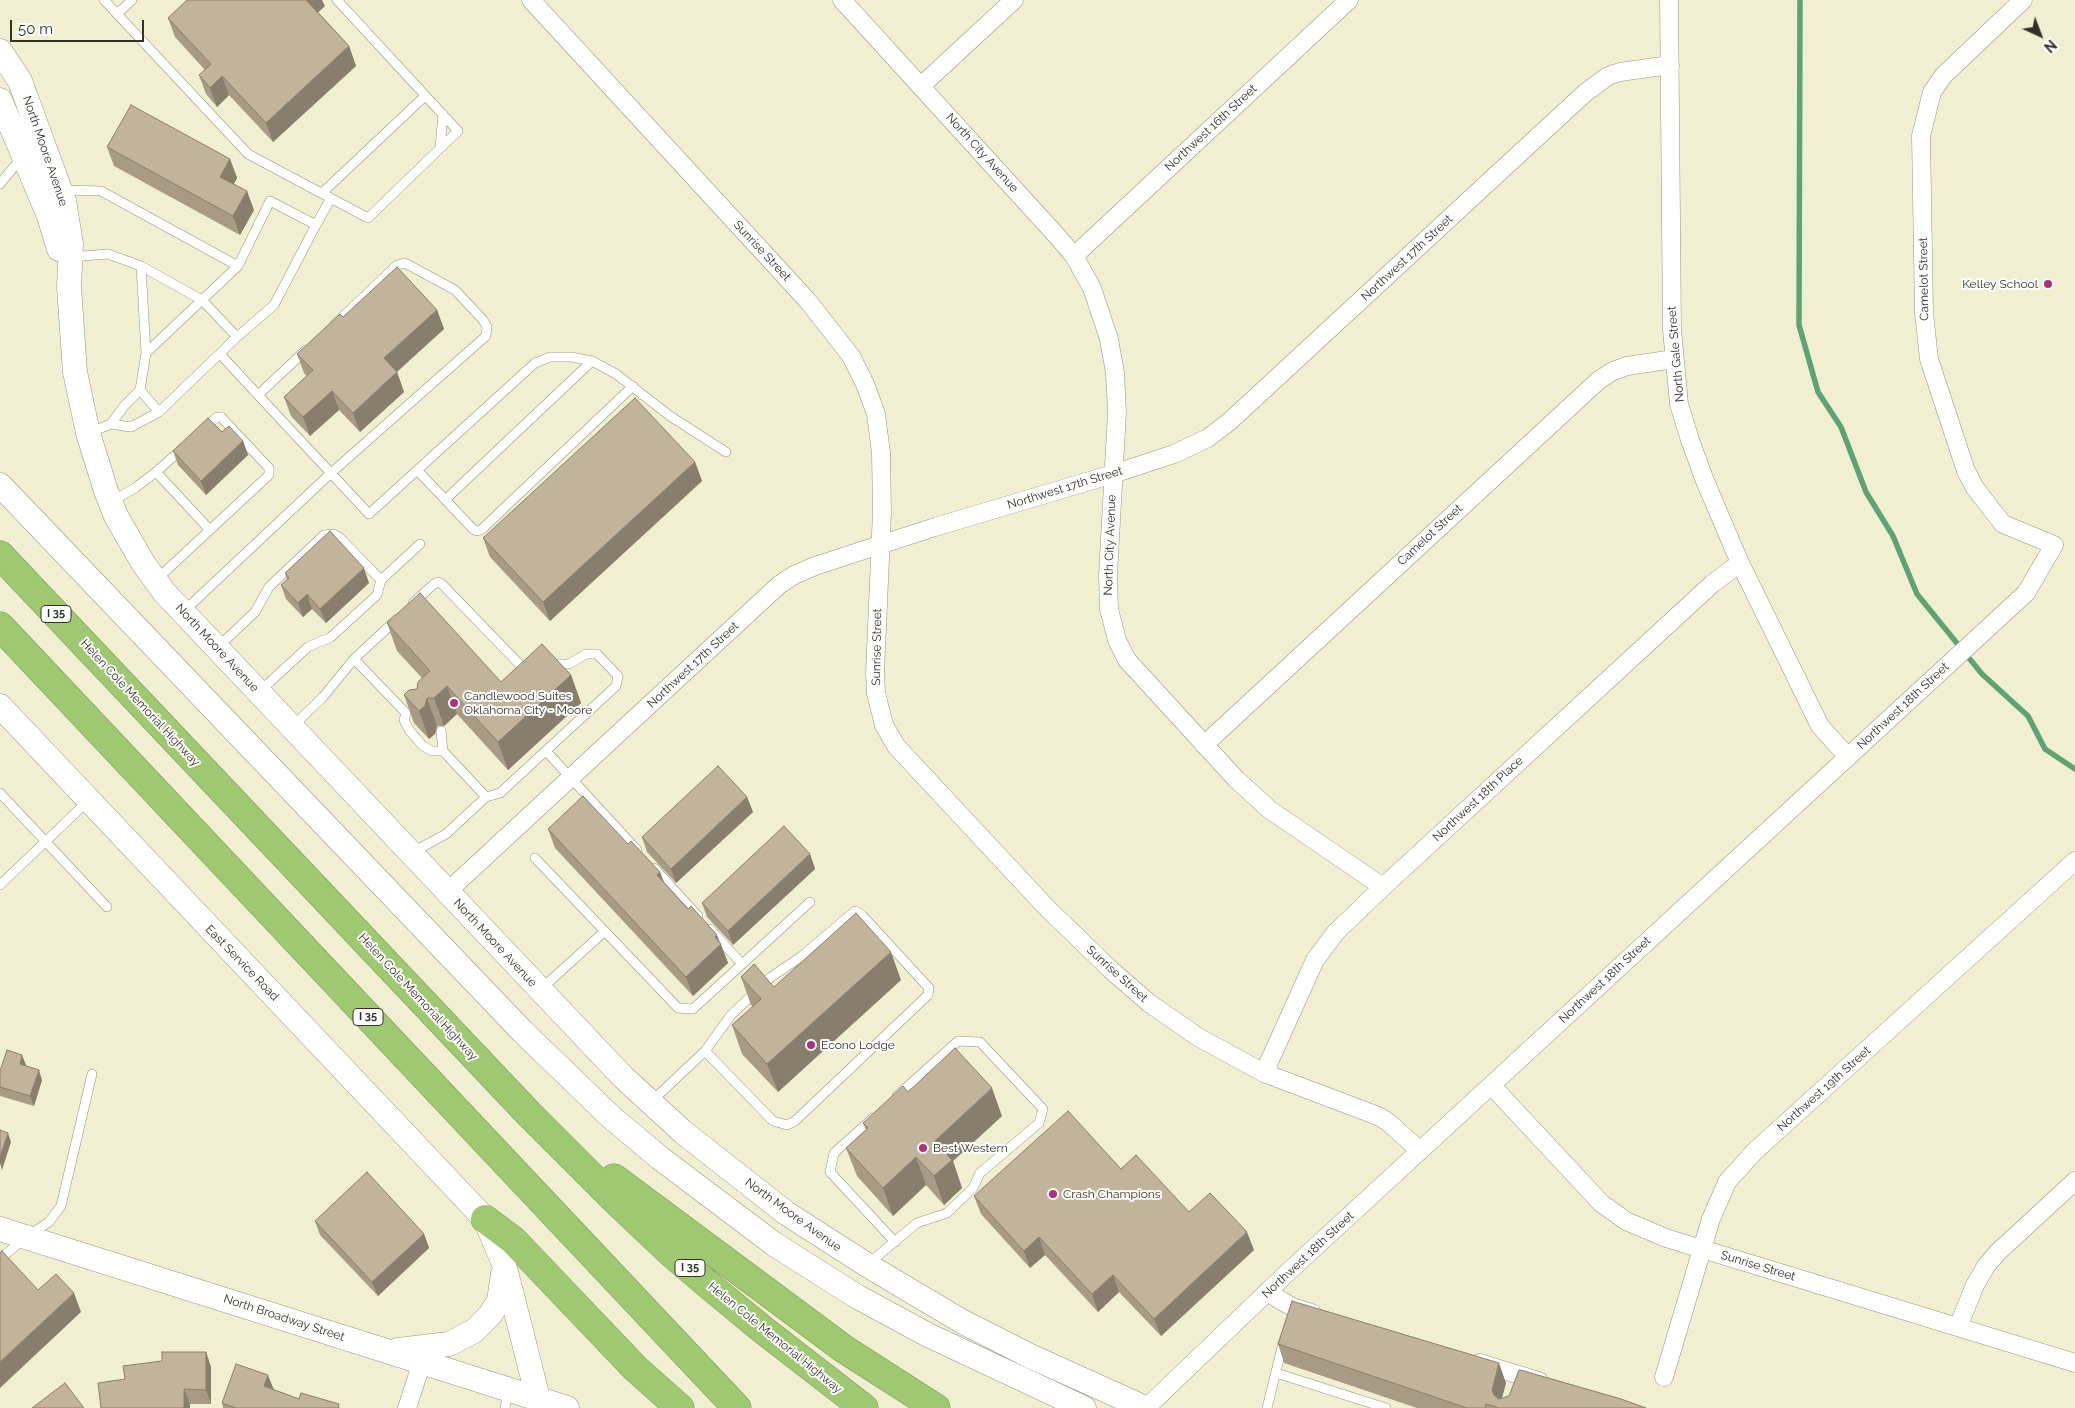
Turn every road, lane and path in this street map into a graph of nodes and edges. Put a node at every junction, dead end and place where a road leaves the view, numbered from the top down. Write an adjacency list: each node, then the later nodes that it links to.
1 (104, 0): 10 (lane)
2 (132, 0): 10 (lane)
3 (337, 0): 14 (lane)
4 (531, 0): 53 (street, Sunrise Street)
5 (842, 0): 13 (street, North City Avenue)
6 (1014, 0): 13 (street)
7 (1349, 0): 24 (street, Northwest 16th Street)
8 (1669, 0): 12 (street, North Gale Street)
9 (2023, 0): 54 (street, Camelot Street)
10 (117, 14): 21 (lane)
11 (0, 51): 20 (main road, North Moore Avenue)
12 (1670, 65): 35 (street, North Gale Street); 47 (street, Northwest 17th Street)
13 (921, 86): 24 (street, North City Avenue)
14 (425, 96): 16 (lane); 21 (lane)
15 (0, 100): 18 (main road, North Moore Avenue)
16 (443, 114): 17 (lane); 17 (lane)
17 (440, 148): 22 (lane)
18 (24, 154): 19 (lane); 28 (main road, North Moore Avenue)
19 (0, 184)
20 (60, 190): 25 (main road, North Moore Avenue); 27 (lane)
21 (322, 193): 22 (lane)
22 (331, 198): 23 (lane)
23 (316, 225): 27 (lane); 31 (lane)
24 (1074, 256): 47 (street, North City Avenue)
25 (70, 257): 26 (lane); 28 (main road, North Moore Avenue)
26 (141, 266): 29 (lane); 33 (lane)
27 (238, 266): 29 (lane)
28 (69, 287): 42 (main road, North Moore Avenue)
29 (202, 300): 31 (lane); 33 (lane)
30 (328, 330): 46 (lane)
31 (237, 337): 34 (lane)
32 (314, 343): 39 (lane)
33 (146, 353): 38 (lane)
34 (220, 354): 39 (lane); 40 (lane)
35 (1674, 359): 56 (street, North Gale Street); 67 (street, Camelot Street)
36 (592, 361): 37 (lane); 44 (lane); 49 (lane)
37 (633, 386): 43 (lane); 49 (lane)
38 (140, 390): 40 (lane); 41 (lane)
39 (258, 395): 46 (lane)
40 (159, 412): 41 (lane)
41 (111, 424): 42 (lane)
42 (88, 433): 50 (main road, North Moore Avenue)
43 (726, 452)
44 (418, 471): 46 (lane); 49 (lane)
45 (156, 472): 50 (lane); 51 (lane); 51 (lane)
46 (331, 474): 59 (lane)
47 (1113, 474): 53 (street, Northwest 17th Street); 67 (street, North City Avenue)
48 (0, 484): 124 (main road)
49 (446, 499)
50 (110, 502): 57 (main road, North Moore Avenue)
51 (210, 530): 57 (lane)
52 (420, 544): 58 (lane)
53 (880, 545): 71 (street, Northwest 17th Street); 88 (street, Sunrise Street)
54 (2054, 545): 70 (street, Northwest 18th Street)
55 (0, 555): 93 (highway, Helen Cole Memorial Highway / I 35)
56 (1740, 563): 70 (street, North Gale Street); 80 (street, Northwest 18th Place)
57 (156, 580): 59 (main road, North Moore Avenue)
58 (381, 580): 61 (lane); 63 (lane)
59 (182, 612): 61 (main road, North Moore Avenue)
60 (0, 626): 121 (highway, I 35)
61 (216, 648): 63 (main road, North Moore Avenue)
62 (354, 659): 65 (lane); 68 (lane); 69 (lane)
63 (258, 692): 65 (main road, North Moore Avenue)
64 (0, 706): 74 (main road, East Service Road)
65 (291, 727): 76 (main road, North Moore Avenue)
66 (440, 731): 68 (lane)
67 (1204, 745): 80 (street, North City Avenue)
68 (443, 751): 73 (lane)
69 (546, 751): 71 (lane); 73 (lane)
70 (1848, 757): 90 (street, Northwest 18th Street)
71 (571, 778): 81 (street, Northwest 17th Street); 85 (lane)
72 (0, 793): 75 (lane)
73 (486, 797): 76 (lane)
74 (88, 801): 75 (lane); 97 (main road, East Service Road)
75 (46, 841): 79 (lane); 83 (lane)
76 (411, 854): 81 (main road, North Moore Avenue)
77 (535, 858): 84 (lane)
78 (2069, 867): 101 (street, Northwest 19th Street)
79 (0, 885)
80 (1382, 887): 88 (street, Northwest 18th Place)
81 (447, 892): 86 (main road, North Moore Avenue)
82 (810, 902): 85 (lane)
83 (107, 907)
84 (605, 932): 85 (lane); 86 (lane)
85 (742, 964)
86 (540, 990): 92 (main road, North Moore Avenue)
87 (705, 1051): 87 (lane); 92 (lane)
88 (1264, 1073): 95 (street, Sunrise Street)
89 (92, 1074): 99 (lane)
90 (1492, 1086): 95 (street, Northwest 18th Street); 101 (street, Sunrise Street)
91 (892, 1100): 100 (lane)
92 (650, 1102): 104 (main road, North Moore Avenue)
93 (529, 1114): 122 (highway, Helen Cole Memorial Highway / I 35); 123 (highway)
94 (878, 1114): 100 (lane)
95 (1420, 1151): 105 (street, Northwest 18th Street)
96 (2075, 1181): 107 (street)
97 (485, 1219): 103 (main road); 120 (highway)
98 (0, 1229): 99 (main road, North Broadway Street)
99 (26, 1237): 102 (lane); 109 (main road, North Broadway Street)
100 (895, 1242): 104 (lane)
101 (1702, 1249): 107 (street, Sunrise Street); 114 (street, Northwest 19th Street)
102 (0, 1259)
103 (504, 1264): 109 (main road); 117 (main road)
104 (867, 1265): 125 (main road, North Moore Avenue)
105 (1267, 1292): 106 (street); 125 (street, Northwest 18th Street)
106 (1330, 1318)
107 (1958, 1327): 112 (street, Sunrise Street)
108 (1285, 1335): 113 (lane)
109 (390, 1351): 111 (main road, North Broadway Street)
110 (1463, 1358): 115 (street)
111 (422, 1362): 116 (main road, North Broadway Street); 118 (street)
112 (2075, 1363)
113 (1276, 1373): 126 (lane); 127 (lane)
114 (1664, 1377)
115 (1558, 1386)
116 (507, 1398): 117 (main road, North Broadway Street)
117 (538, 1398): 119 (main road, North Broadway Street)
118 (408, 1408)
119 (567, 1408)
120 (680, 1408)
121 (737, 1408)
122 (864, 1408)
123 (936, 1408)
124 (1084, 1408)
125 (1146, 1408)
126 (1267, 1408)
127 (1386, 1408)

